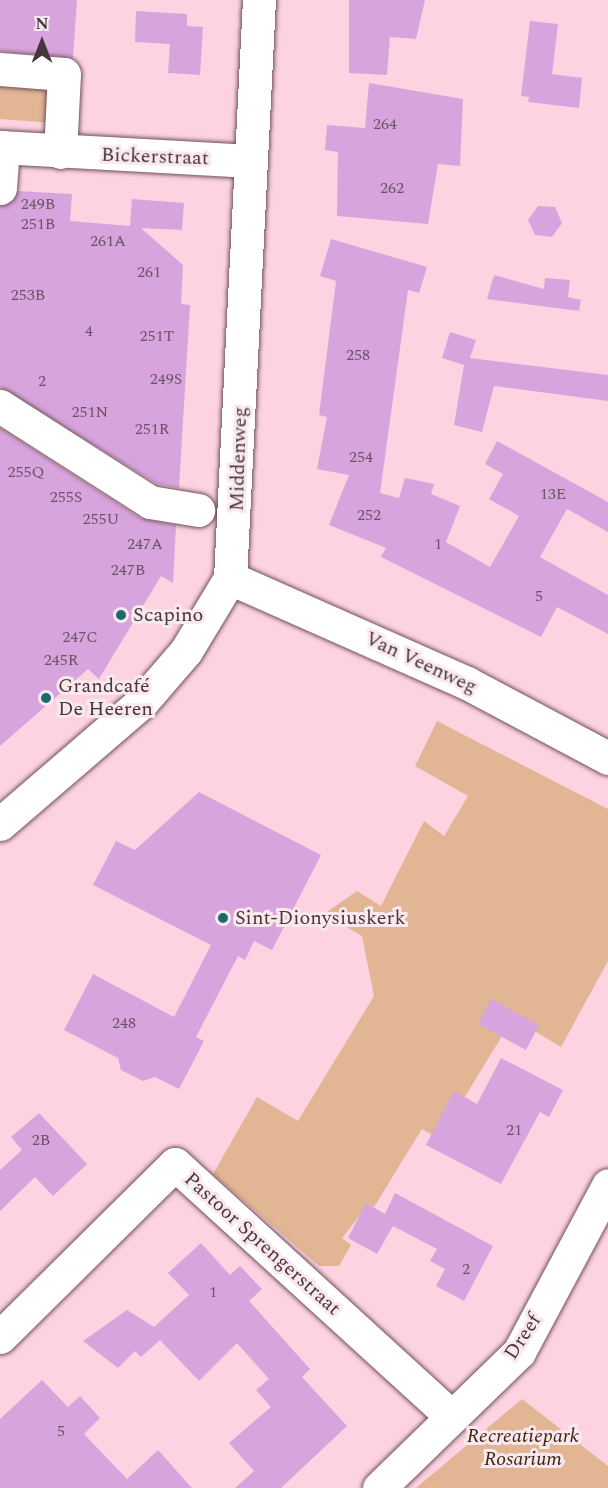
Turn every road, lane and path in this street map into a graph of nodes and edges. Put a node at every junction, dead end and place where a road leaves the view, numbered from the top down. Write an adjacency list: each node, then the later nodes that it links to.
1 (259, 0): 5 (street, Middenweg)
2 (0, 69): 4 (street)
3 (2, 147): 4 (street, Bickerstraat); 6 (street)
4 (60, 152): 5 (street, Bickerstraat)
5 (250, 161): 9 (street, Middenweg)
6 (0, 188)
7 (0, 406): 8 (street)
8 (198, 510)
9 (230, 578): 10 (street, Van Veenweg); 11 (street, Middenweg)
10 (608, 758)
11 (0, 824)
12 (608, 1185): 14 (street, Dreef)
13 (0, 1337): 14 (street, Pastoor Sprengerstraat)
14 (452, 1417): 15 (street, Dreef)
15 (379, 1488)

